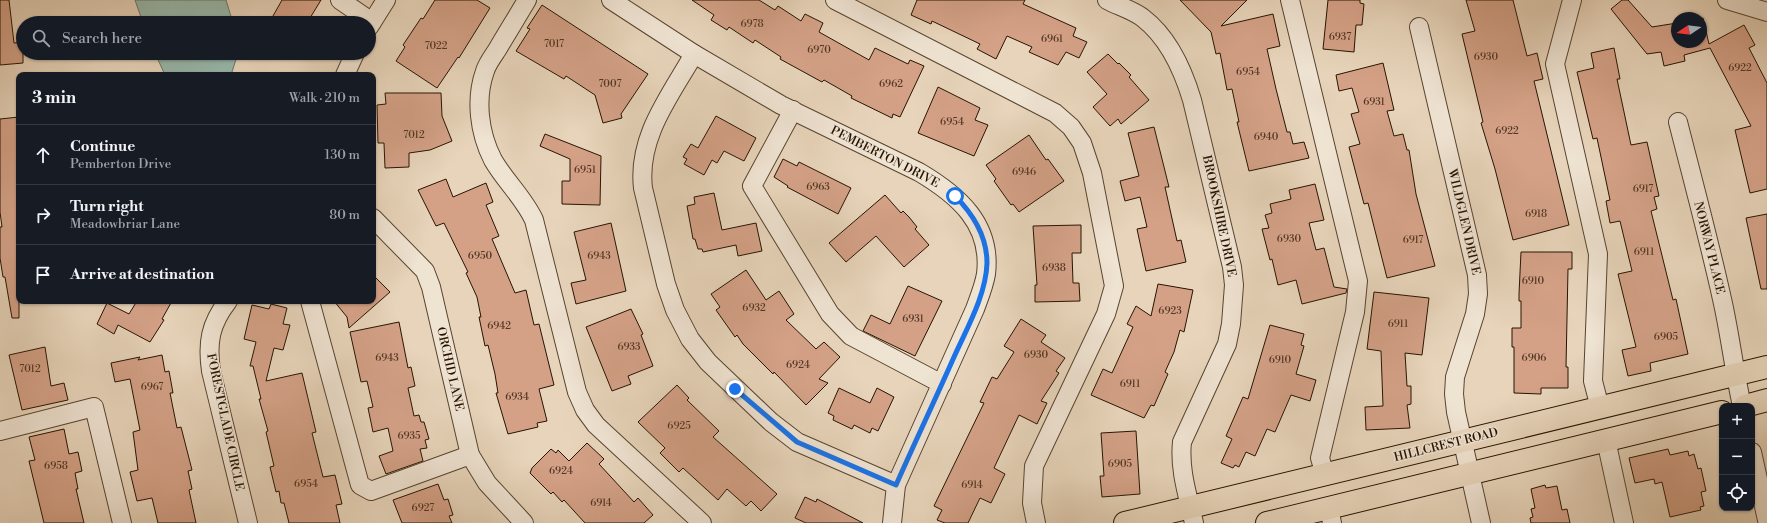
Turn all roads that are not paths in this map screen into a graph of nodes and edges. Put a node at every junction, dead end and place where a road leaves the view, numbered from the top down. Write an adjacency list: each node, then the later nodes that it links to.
1 (340, 0): 11 (street)
2 (386, 0): 12 (street)
3 (526, 0): 44 (street)
4 (612, 0): 14 (street, PEMBERTON DRIVE)
5 (835, 0): 46 (street)
6 (1107, 0): 38 (street, BROOKSHIRE DRIVE)
7 (1290, 0): 36 (street)
8 (1572, 0): 28 (street)
9 (1727, 0): 10 (street)
10 (1767, 12)
11 (360, 16)
12 (375, 16)
13 (1419, 27): 32 (street, WILDGLEN DRIVE)
14 (694, 54): 17 (street, PEMBERTON DRIVE); 37 (street)
15 (352, 60): 16 (street)
16 (346, 72)
17 (793, 110): 24 (street); 24 (street, PEMBERTON DRIVE)
18 (1678, 122): 23 (street, NORWAY PLACE)
19 (376, 221): 33 (street, ORCHID LANE)
20 (226, 304): 42 (street, FORESTGLADE CIRCLE)
21 (311, 304): 33 (street)
22 (1767, 367): 23 (main road, HILLCREST ROAD)
23 (1735, 375): 26 (street, NORWAY PLACE); 28 (main road, HILLCREST ROAD)
24 (942, 384): 37 (street, PEMBERTON DRIVE)
25 (1767, 400): 27 (main road)
26 (1741, 403)
27 (1755, 403)
28 (1600, 408): 32 (main road, HILLCREST ROAD)
29 (1719, 413): 31 (main road)
30 (0, 431): 41 (street)
31 (1606, 440): 35 (main road); 50 (street)
32 (1462, 441): 35 (street); 36 (main road, HILLCREST ROAD)
33 (470, 455): 43 (street, ORCHID LANE)
34 (1755, 466): 40 (street)
35 (1470, 474): 39 (main road); 49 (street)
36 (1325, 475): 38 (main road, HILLCREST ROAD)
37 (896, 485): 45 (street, PEMBERTON DRIVE)
38 (1192, 515): 47 (main road, HILLCREST ROAD)
39 (1330, 516): 48 (main road)
40 (1767, 520)
41 (122, 523)
42 (248, 523)
43 (523, 523)
44 (702, 523)
45 (892, 523)
46 (1036, 523)
47 (1125, 523)
48 (1267, 523)
49 (1481, 523)
50 (1624, 523)

